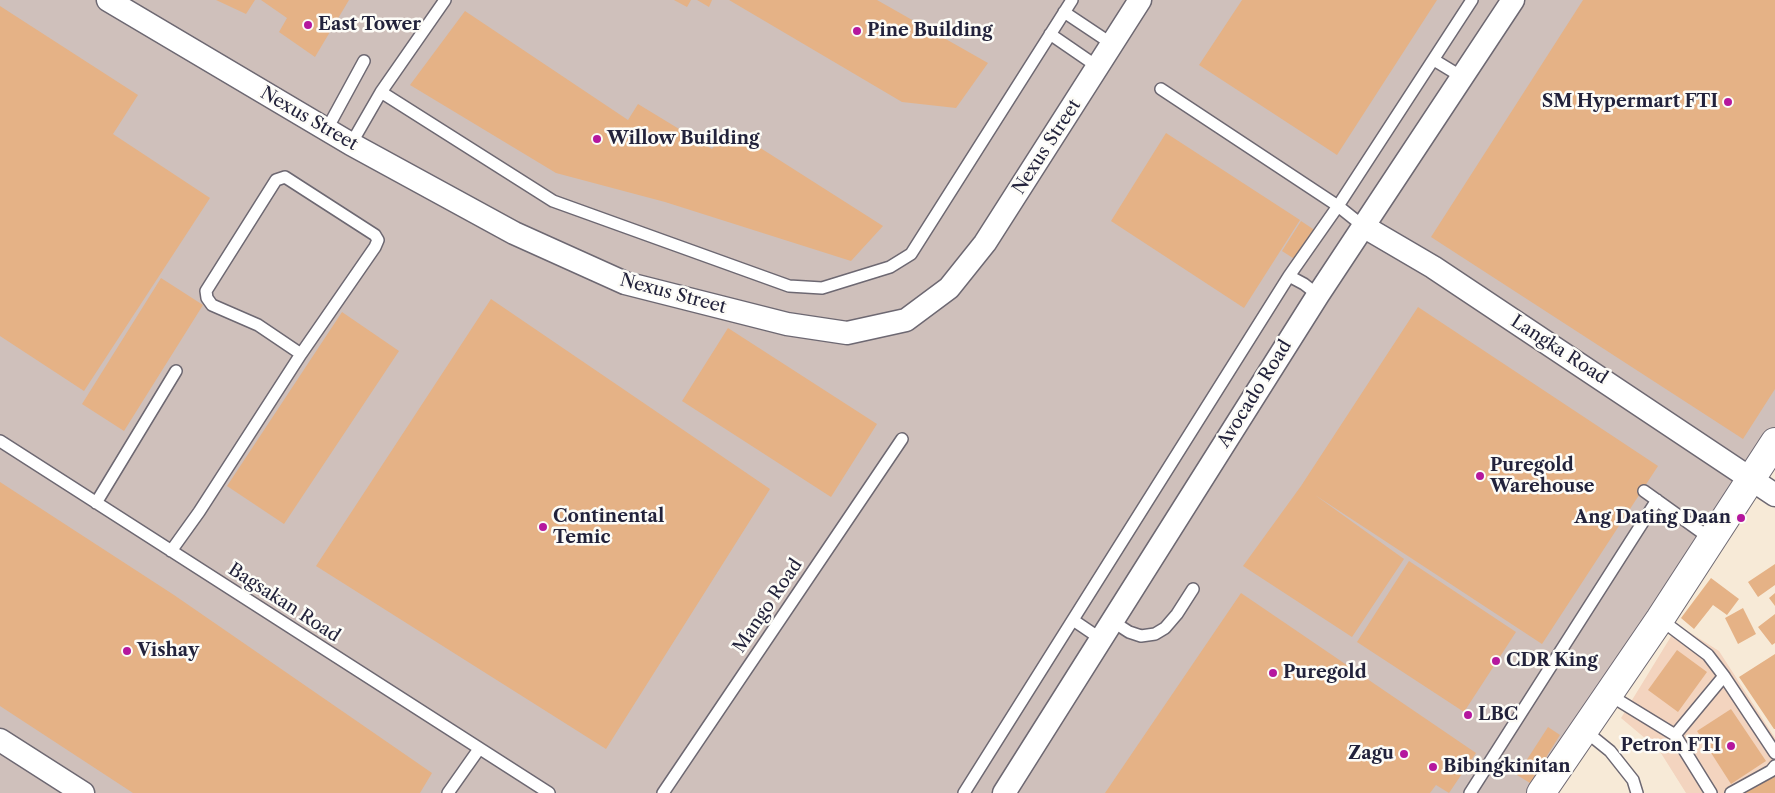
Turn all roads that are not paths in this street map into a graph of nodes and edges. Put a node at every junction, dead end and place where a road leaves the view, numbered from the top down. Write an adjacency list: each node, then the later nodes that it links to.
1 (108, 0): 16 (street, Nexus Street)
2 (445, 0): 15 (lane)
3 (1072, 0): 7 (lane)
4 (1140, 0): 9 (street, Nexus Street)
5 (1472, 0): 10 (lane)
6 (1513, 0): 13 (street, Avocado Road)
7 (1064, 12): 8 (lane); 9 (lane)
8 (1050, 34): 12 (lane); 15 (lane)
9 (1112, 44): 12 (street, Nexus Street)
10 (1434, 60): 13 (lane); 18 (lane)
11 (364, 61): 16 (lane)
12 (1098, 66): 17 (street, Nexus Street)
13 (1462, 77): 19 (street, Avocado Road)
14 (1161, 89): 18 (lane)
15 (381, 92): 17 (lane)
16 (327, 129): 17 (street, Nexus Street)
17 (351, 144)
18 (1338, 206): 19 (lane); 20 (lane)
19 (1363, 226): 21 (street, Avocado Road); 27 (street, Langka Road)
20 (1289, 276): 21 (lane); 36 (lane)
21 (1318, 295): 37 (street, Avocado Road)
22 (302, 354): 22 (lane); 33 (lane)
23 (176, 371): 31 (lane)
24 (902, 438): 49 (lane, Mango Road)
25 (0, 441): 31 (lane, Bagsakan Road)
26 (1775, 442): 27 (street)
27 (1752, 478): 29 (street, Langka Road); 32 (street)
28 (1644, 491): 30 (lane)
29 (1775, 495)
30 (1657, 500): 32 (lane); 52 (lane)
31 (96, 503): 33 (lane, Bagsakan Road)
32 (1711, 539): 35 (street)
33 (171, 551): 43 (lane, Bagsakan Road)
34 (1193, 589): 37 (lane)
35 (1660, 619): 38 (lane); 39 (street)
36 (1073, 620): 37 (lane); 50 (lane)
37 (1107, 630): 51 (street, Avocado Road)
38 (1724, 676): 41 (lane); 44 (lane)
39 (1608, 694): 40 (street); 41 (lane)
40 (1584, 730): 53 (street); 54 (lane)
41 (1675, 735): 55 (lane)
42 (0, 740): 46 (street)
43 (479, 748): 47 (lane); 48 (lane, Bagsakan Road)
44 (1775, 753)
45 (1775, 766): 56 (lane)
46 (83, 793)
47 (448, 793)
48 (549, 793)
49 (663, 793)
50 (964, 793)
51 (1004, 793)
52 (1470, 793)
53 (1541, 793)
54 (1637, 793)
55 (1711, 793)
56 (1731, 793)

